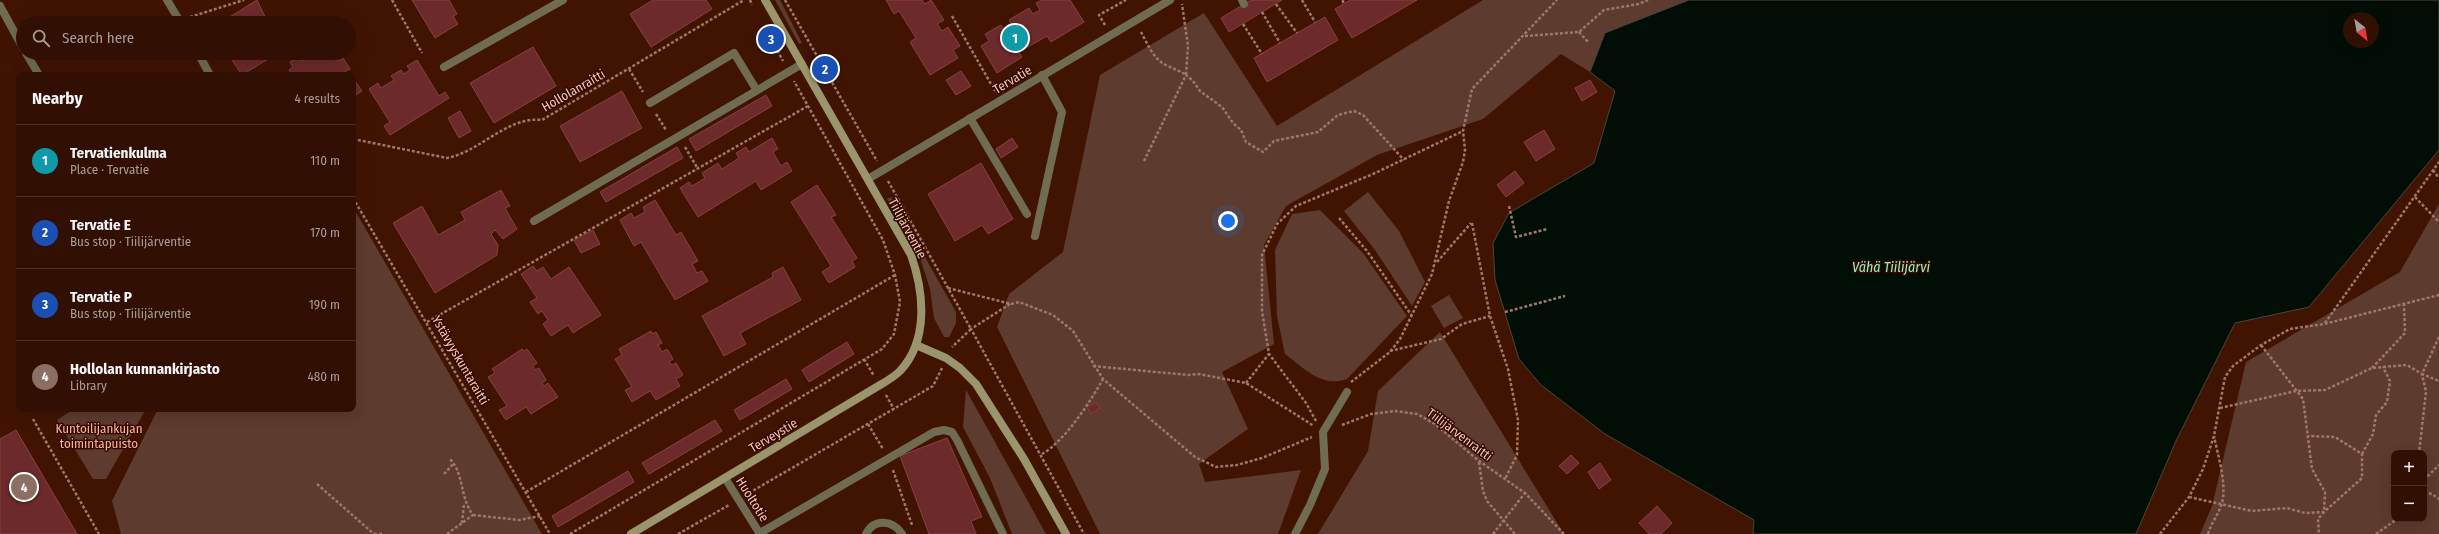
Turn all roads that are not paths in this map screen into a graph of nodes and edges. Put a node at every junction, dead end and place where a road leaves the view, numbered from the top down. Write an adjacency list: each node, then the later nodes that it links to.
1 (167, 0): 6 (street)
2 (563, 0): 11 (street)
3 (766, 0): 10 (main road, Tiilijärventie)
4 (1170, 0): 14 (street, Tervatie)
5 (0, 6): 7 (street)
6 (177, 16)
7 (16, 35)
8 (30, 60): 12 (street)
9 (202, 60): 13 (street)
10 (802, 64): 15 (street); 18 (main road, Tiilijärventie)
11 (444, 67)
12 (37, 72)
13 (208, 72)
14 (1042, 75): 17 (street, Tervatie); 21 (street)
15 (756, 90): 16 (street); 20 (street)
16 (650, 103)
17 (970, 118): 18 (street, Tervatie); 19 (street)
18 (868, 179): 22 (main road, Tiilijärventie)
19 (1027, 214)
20 (534, 221)
21 (1035, 236)
22 (916, 345): 24 (main road, Terveystie); 30 (main road)
23 (1346, 392): 31 (street)
24 (725, 478): 25 (street, Huoltotie); 26 (main road, Terveystie)
25 (760, 533): 29 (street)
26 (632, 534)
27 (866, 534): 28 (street)
28 (902, 534)
29 (1003, 534)
30 (1066, 534)
31 (1295, 534)

